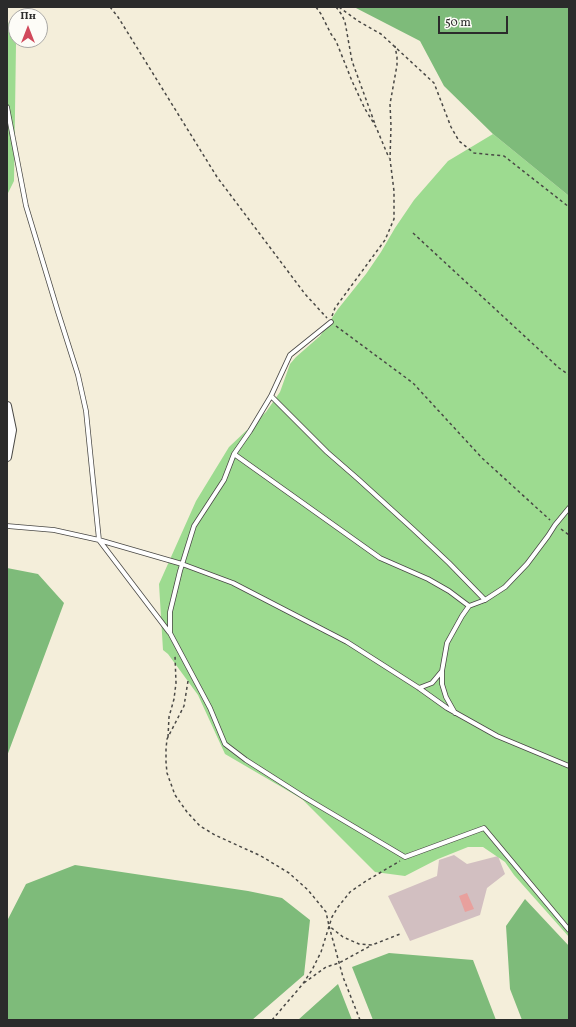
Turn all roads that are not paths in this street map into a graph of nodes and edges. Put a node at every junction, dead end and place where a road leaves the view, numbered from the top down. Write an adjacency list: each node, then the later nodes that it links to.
1 (7, 107): 9 (lane)
2 (331, 322): 3 (lane)
3 (271, 396): 5 (lane); 11 (lane)
4 (7, 406): 6 (street)
5 (234, 454): 10 (lane); 12 (lane)
6 (7, 457)
7 (569, 508): 11 (lane)
8 (7, 526): 9 (lane)
9 (98, 540): 10 (lane); 13 (lane)
10 (182, 564): 13 (lane); 15 (lane)
11 (486, 600): 12 (lane)
12 (469, 606): 14 (lane)
13 (170, 633): 18 (lane)
14 (442, 671): 15 (lane); 16 (lane)
15 (419, 688): 16 (lane)
16 (456, 713): 17 (lane)
17 (569, 766)
18 (569, 930)

